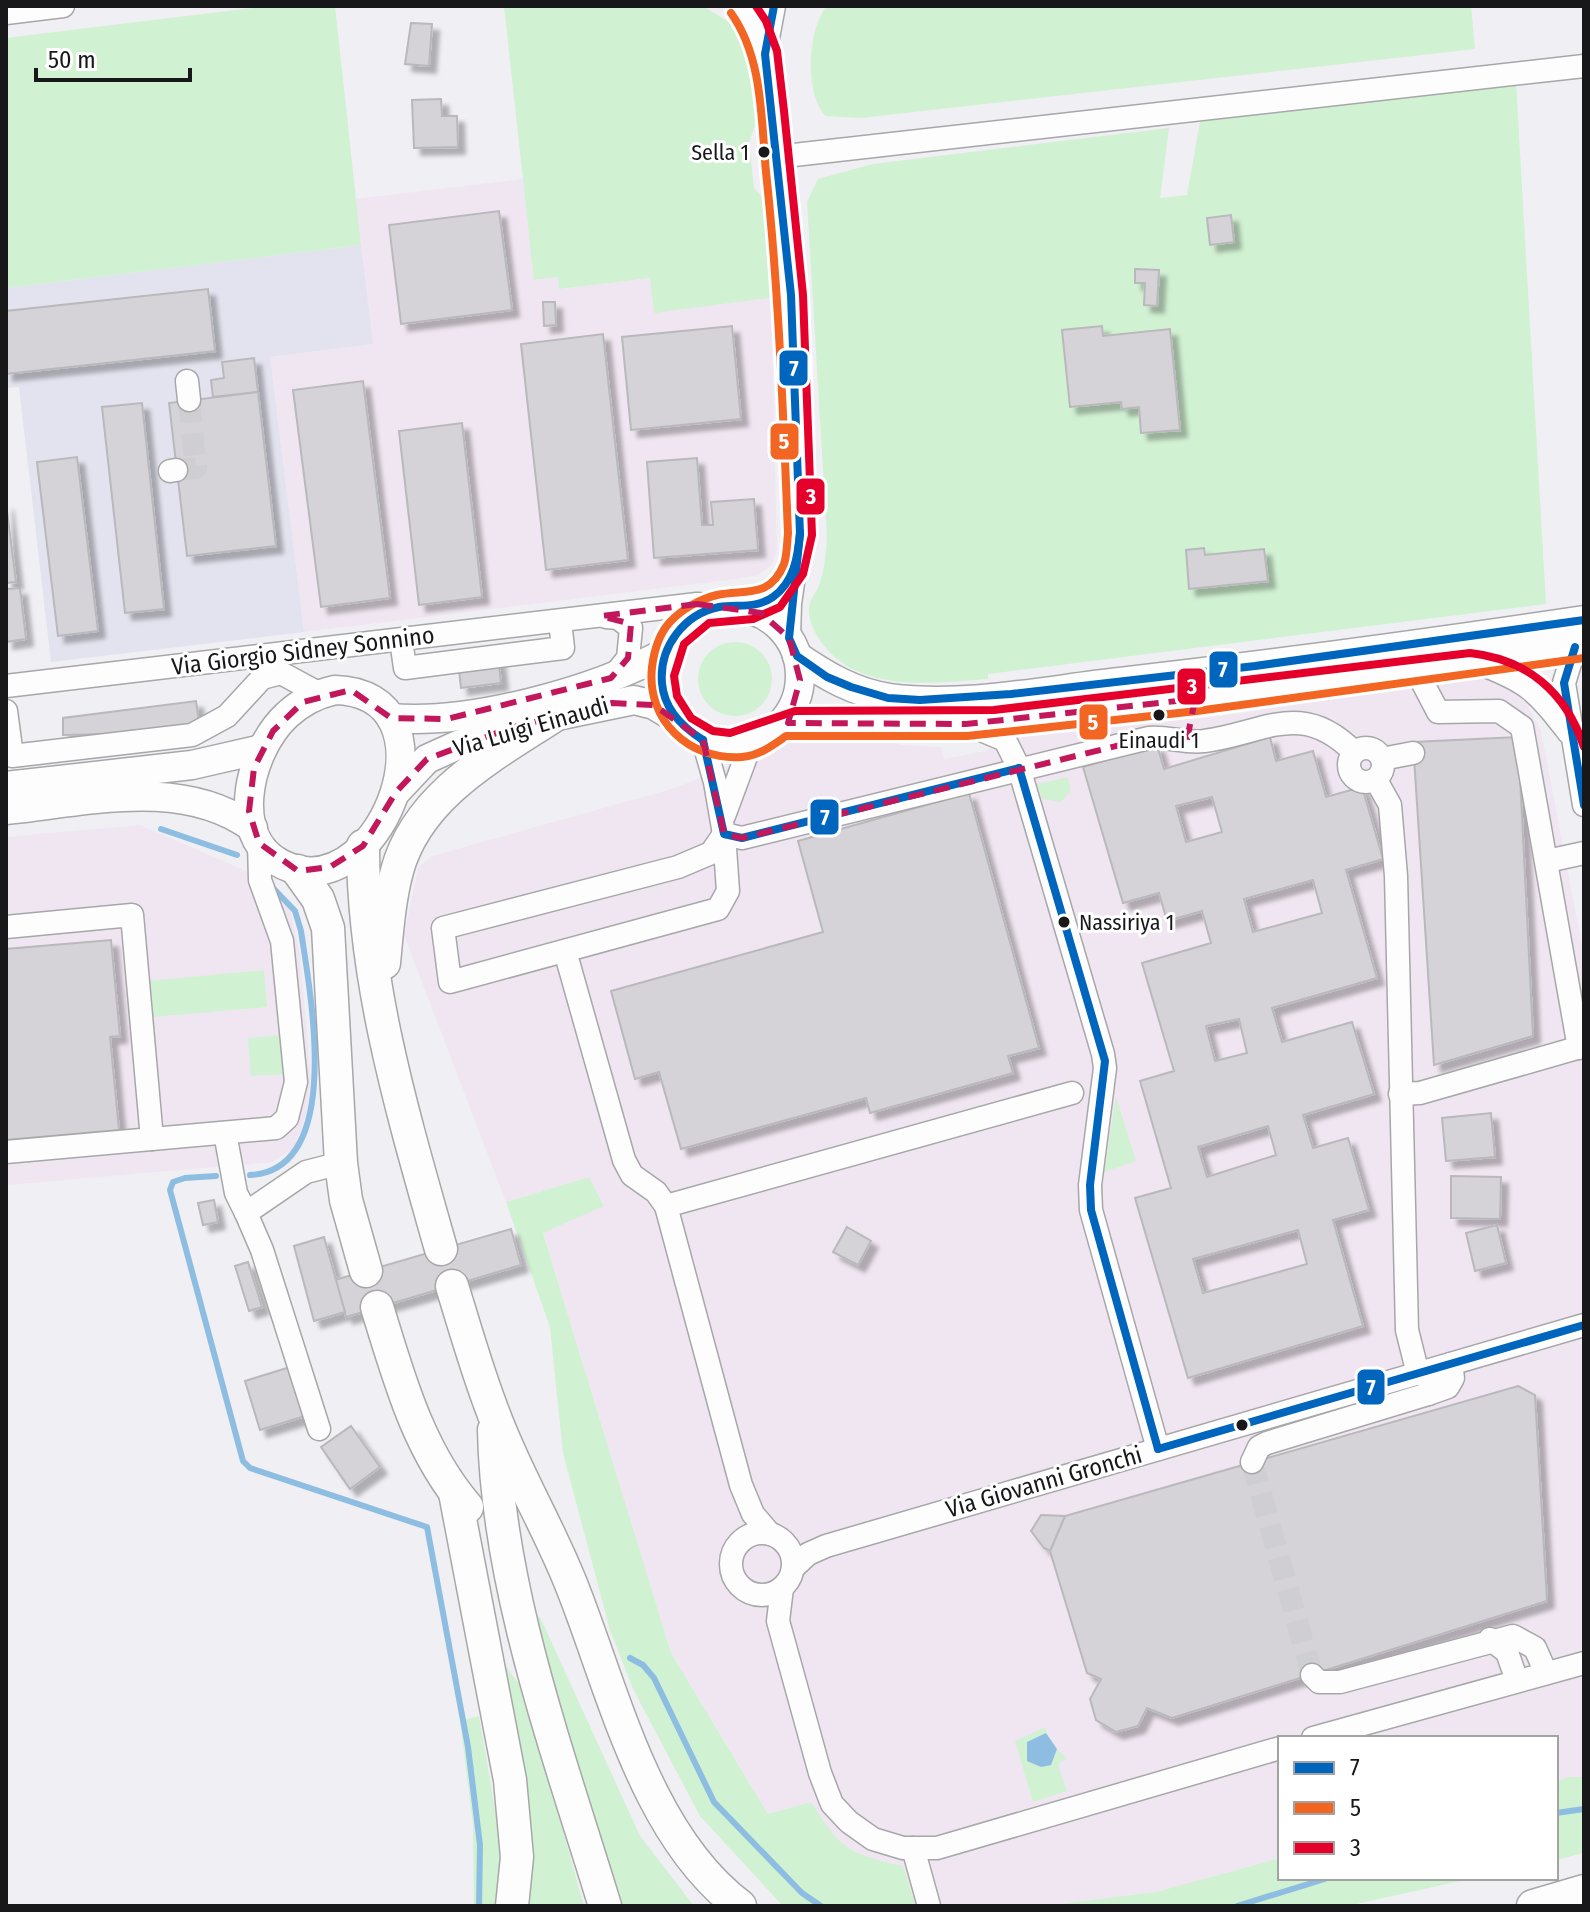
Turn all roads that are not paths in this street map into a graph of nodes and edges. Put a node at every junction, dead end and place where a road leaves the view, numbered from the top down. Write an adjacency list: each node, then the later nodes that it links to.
1 (63, 6): 4 (street)
2 (741, 6): 5 (street)
3 (774, 6): 5 (street)
4 (6, 13)
5 (765, 54): 7 (street)
6 (1584, 66): 7 (street)
7 (776, 157): 8 (street)
8 (795, 570): 9 (street); 13 (street)
9 (733, 608): 10 (street, Via Giorgio Sidney Sonnino); 13 (main road); 14 (main road, Via Luigi Einaudi)
10 (601, 616): 17 (street); 18 (street, Via Giorgio Sidney Sonnino)
11 (1584, 620): 13 (main road)
12 (1580, 646): 15 (main road); 27 (street)
13 (793, 647): 25 (main road)
14 (666, 652): 17 (main road, Via Luigi Einaudi); 24 (main road, Via Luigi Einaudi)
15 (1474, 662): 16 (main road); 27 (street)
16 (1416, 670): 20 (main road); 45 (street)
17 (611, 678): 23 (main road, Via Luigi Einaudi)
18 (6, 686)
19 (320, 694): 23 (main road); 31 (main road); 33 (street)
20 (1195, 699): 26 (main road); 29 (street)
21 (6, 711): 33 (street)
22 (552, 717): 24 (main road, Via Luigi Einaudi); 38 (main road, Via Luigi Einaudi); 49 (highway)
23 (391, 718): 38 (main road, Via Luigi Einaudi)
24 (677, 719): 28 (main road, Via Luigi Einaudi)
25 (782, 724): 26 (main road); 30 (main road)
26 (966, 724): 35 (street)
27 (1570, 734): 39 (street)
28 (703, 740): 30 (main road); 41 (street)
29 (1187, 740): 35 (street); 36 (street)
30 (751, 743): 41 (street)
31 (262, 749): 34 (main road); 42 (main road)
32 (1413, 753): 36 (street)
33 (9, 756): 34 (street)
34 (166, 768): 37 (main road)
35 (1019, 768): 41 (street); 67 (street)
36 (1379, 769): 52 (street)
37 (6, 786)
38 (396, 792): 43 (main road, Via Luigi Einaudi)
39 (1584, 805)
40 (6, 810): 42 (main road)
41 (723, 828): 48 (street); 48 (street)
42 (256, 836): 46 (main road); 53 (street)
43 (363, 846): 46 (main road, Via Luigi Einaudi); 49 (highway)
44 (1584, 853): 45 (street)
45 (1547, 861): 50 (street)
46 (298, 871): 56 (highway)
47 (6, 927): 54 (street)
48 (565, 951): 57 (street)
49 (380, 1002): 59 (highway)
50 (1582, 1047): 52 (street)
51 (1072, 1093): 57 (street)
52 (1400, 1094): 64 (street)
53 (225, 1133): 54 (street); 58 (street)
54 (152, 1139): 55 (street)
55 (6, 1152)
56 (341, 1163): 58 (street); 60 (highway)
57 (666, 1206): 69 (street)
58 (246, 1213): 66 (street)
59 (441, 1249)
60 (366, 1271)
61 (452, 1286): 65 (highway)
62 (377, 1307): 70 (highway)
63 (1584, 1325): 64 (street, Via Giovanni Gronchi)
64 (1432, 1375): 67 (street, Via Giovanni Gronchi); 68 (street)
65 (493, 1415): 75 (highway); 90 (highway)
66 (319, 1429)
67 (1158, 1449): 73 (street, Via Giovanni Gronchi)
68 (1252, 1462)
69 (741, 1485): 71 (street); 72 (street)
70 (455, 1493): 75 (highway); 88 (highway)
71 (778, 1539): 72 (street); 73 (street, Via Giovanni Gronchi); 74 (street)
72 (741, 1541): 77 (street)
73 (826, 1546): 74 (street, Via Giovanni Gronchi)
74 (793, 1568): 76 (street)
75 (511, 1582): 89 (highway)
76 (782, 1588): 77 (street); 78 (street)
77 (755, 1595): 78 (street)
78 (778, 1621): 86 (street)
79 (1490, 1639): 81 (street); 82 (street); 83 (street)
80 (1584, 1663): 81 (street)
81 (1546, 1673): 83 (street)
82 (1312, 1675)
83 (1517, 1681): 84 (street)
84 (1320, 1736)
85 (1278, 1749): 86 (street)
86 (913, 1848): 91 (street)
87 (1584, 1891): 92 (highway)
88 (512, 1906)
89 (605, 1906)
90 (740, 1906)
91 (929, 1906)
92 (1533, 1906)

